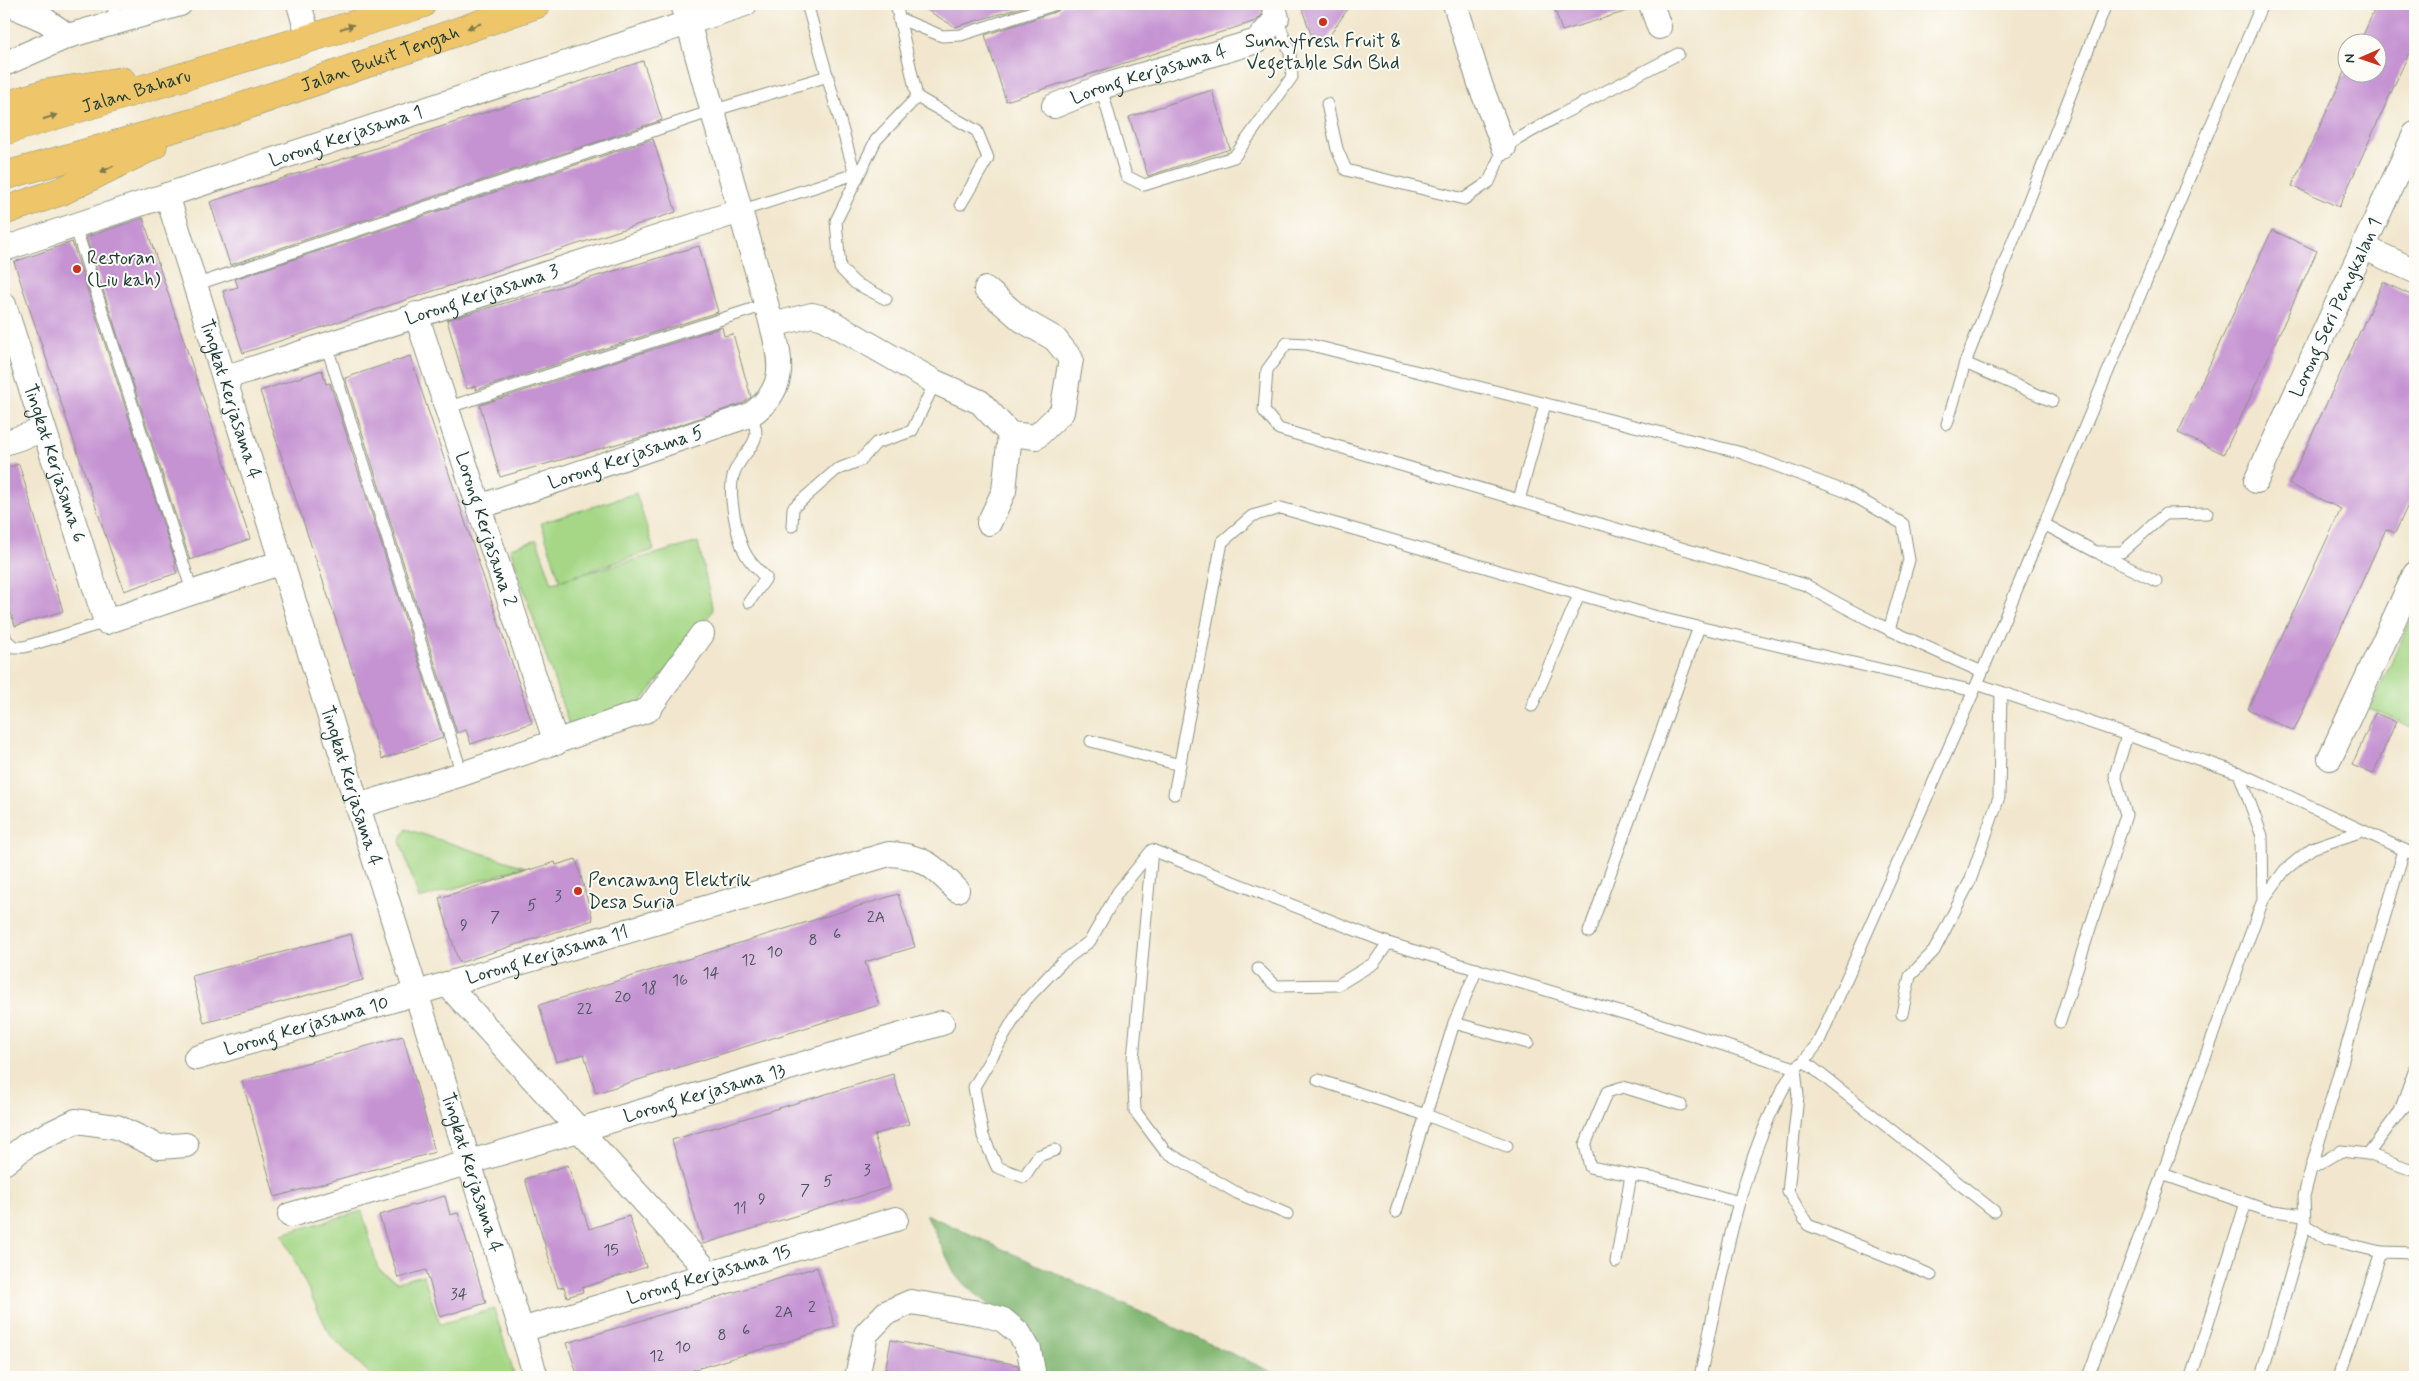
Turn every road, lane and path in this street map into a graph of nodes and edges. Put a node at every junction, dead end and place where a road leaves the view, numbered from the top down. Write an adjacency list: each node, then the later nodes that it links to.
1 (180, 4): 15 (street)
2 (299, 4): 20 (street)
3 (422, 4): 20 (highway, Jalan Bukit Tengah, one-way to 3)
4 (537, 4): 33 (highway, Jalan Bukit Tengah, one-way to 33)
5 (745, 4): 16 (street, Lorong Kerjasama 1)
6 (807, 4): 26 (lane)
7 (896, 4): 17 (lane)
8 (1056, 4): 17 (lane)
9 (1455, 4): 36 (street)
10 (1651, 4): 18 (street)
11 (2106, 4): 54 (lane)
12 (2262, 4): 70 (lane)
13 (20, 6): 19 (street)
14 (1275, 11): 27 (street, Lorong Kerjasama 4); 27 (lane)
15 (114, 12): 19 (street)
16 (685, 13): 32 (street); 38 (street, Lorong Kerjasama 1)
17 (898, 18): 28 (lane)
18 (1659, 27)
19 (68, 36): 23 (street)
20 (309, 39): 22 (highway, Jalan Bukit Tengah)
21 (4, 49): 23 (lane)
22 (267, 52): 30 (highway); 34 (highway, Jalan Baharu, one-way to 22)
23 (28, 54): 25 (street)
24 (1678, 54): 36 (lane)
25 (4, 64)
26 (828, 76): 32 (lane); 41 (lane)
27 (1101, 87): 31 (street, Lorong Kerjasama 4)
28 (917, 97): 39 (lane); 48 (lane)
29 (1327, 104): 36 (lane)
30 (4, 106)
31 (1054, 106)
32 (712, 111): 41 (street); 46 (lane)
33 (213, 116): 37 (highway); 40 (highway, one-way to 40)
34 (4, 131)
35 (2415, 134): 43 (street, Lorong Seri Pengkalan 1)
36 (1504, 148)
37 (4, 176)
38 (167, 195): 42 (street, Lorong Kerjasama 1); 46 (street, Tingkat Kerjasama 4)
39 (961, 204)
40 (4, 211)
41 (740, 211): 50 (street, Lorong Kerjasama 3); 51 (street)
42 (75, 226): 44 (street, Lorong Kerjasama 1); 76 (lane)
43 (2363, 247): 45 (street); 65 (street, Lorong Seri Pengkalan 1)
44 (4, 249)
45 (2415, 271)
46 (195, 285): 55 (street, Tingkat Kerjasama 4)
47 (986, 289): 63 (street)
48 (886, 299)
49 (4, 305): 52 (street, Tingkat Kerjasama 6)
50 (416, 314): 53 (street, Lorong Kerjasama 3); 59 (street, Lorong Kerjasama 2)
51 (769, 315): 56 (street); 59 (lane); 60 (street, Lorong Kerjasama 5)
52 (10, 343): 62 (street, Tingkat Kerjasama 6)
53 (326, 344): 55 (street, Lorong Kerjasama 3); 94 (lane)
54 (1965, 362): 57 (lane); 61 (lane)
55 (224, 378): 73 (street, Tingkat Kerjasama 4)
56 (934, 382): 63 (street); 71 (lane)
57 (2052, 401)
58 (1545, 404): 66 (lane); 66 (lane); 81 (lane)
59 (446, 408): 67 (street, Lorong Kerjasama 2)
60 (750, 415): 67 (street, Lorong Kerjasama 5); 78 (lane)
61 (1946, 424)
62 (44, 430): 64 (street); 79 (street, Tingkat Kerjasama 6)
63 (1010, 434): 69 (street)
64 (4, 442)
65 (2256, 481)
66 (1518, 500): 81 (lane)
67 (479, 506): 90 (street, Lorong Kerjasama 2)
68 (2207, 513): 72 (lane)
69 (989, 523)
70 (2044, 524): 72 (lane); 84 (lane)
71 (792, 526)
72 (2096, 552): 75 (lane)
73 (282, 562): 76 (street); 96 (street, Tingkat Kerjasama 4)
74 (2415, 574): 91 (street)
75 (2156, 581)
76 (193, 594): 79 (street)
77 (1580, 595): 80 (lane); 87 (lane); 92 (lane)
78 (749, 602)
79 (106, 622): 82 (lane)
80 (1699, 627): 85 (lane); 103 (lane)
81 (1889, 630): 84 (lane)
82 (4, 633)
83 (702, 634): 90 (street)
84 (1982, 672): 85 (lane)
85 (1976, 687): 86 (lane); 115 (lane)
86 (2002, 692): 88 (lane); 109 (lane)
87 (1532, 706)
88 (2127, 735): 93 (lane); 110 (lane)
89 (1090, 741): 92 (lane)
90 (556, 743): 94 (street)
91 (2330, 758)
92 (1180, 765): 95 (lane)
93 (2239, 773): 97 (lane); 102 (lane)
94 (462, 774): 96 (street)
95 (1174, 794)
96 (358, 806): 108 (street, Tingkat Kerjasama 4)
97 (2362, 831): 99 (lane); 102 (lane)
98 (1152, 850): 104 (lane); 126 (lane); 138 (lane)
99 (2404, 850): 100 (lane); 130 (lane)
100 (2415, 855)
101 (957, 890): 107 (street, Lorong Kerjasama 11)
102 (2262, 900): 132 (lane)
103 (1589, 932)
104 (1388, 943): 105 (lane); 106 (lane)
105 (1477, 969): 112 (lane); 116 (lane)
106 (1258, 970)
107 (447, 984): 108 (street, Lorong Kerjasama 11); 123 (street)
108 (416, 993): 114 (street, Lorong Kerjasama 10); 128 (street, Tingkat Kerjasama 4)
109 (1902, 1014)
110 (2060, 1022)
111 (942, 1023): 123 (street, Lorong Kerjasama 13)
112 (1454, 1023): 113 (lane); 122 (lane)
113 (1528, 1043)
114 (196, 1058)
115 (1804, 1061): 116 (lane); 136 (lane)
116 (1795, 1068): 134 (lane); 146 (lane)
117 (2415, 1069): 121 (lane)
118 (1318, 1080): 122 (lane)
119 (2415, 1097): 121 (lane)
120 (1681, 1104): 133 (lane)
121 (2400, 1110): 127 (lane)
122 (1426, 1115): 125 (lane); 137 (lane)
123 (581, 1129): 128 (street, Lorong Kerjasama 13); 145 (street)
124 (186, 1145): 129 (street)
125 (1507, 1146)
126 (1055, 1150)
127 (2368, 1154): 130 (lane); 131 (lane)
128 (468, 1162): 139 (street, Lorong Kerjasama 13); 147 (street, Tingkat Kerjasama 4)
129 (4, 1163)
130 (2312, 1169): 141 (lane)
131 (2415, 1171)
132 (2162, 1174): 135 (lane); 152 (lane)
133 (1631, 1175): 134 (lane); 144 (lane)
134 (1739, 1202): 151 (lane)
135 (2246, 1203): 141 (lane); 153 (lane)
136 (1994, 1211)
137 (1396, 1212)
138 (1287, 1214)
139 (290, 1215)
140 (896, 1219): 145 (street, Lorong Kerjasama 15)
141 (2304, 1220): 142 (lane); 154 (lane)
142 (2381, 1252): 143 (lane); 155 (lane)
143 (2415, 1253)
144 (1616, 1262)
145 (710, 1274): 147 (street, Lorong Kerjasama 15)
146 (1931, 1275)
147 (521, 1330): 148 (street, Tingkat Kerjasama 4)
148 (536, 1377)
149 (857, 1377): 150 (street)
150 (1032, 1377)
151 (1700, 1377)
152 (2088, 1377)
153 (2191, 1377)
154 (2261, 1377)
155 (2340, 1377)

